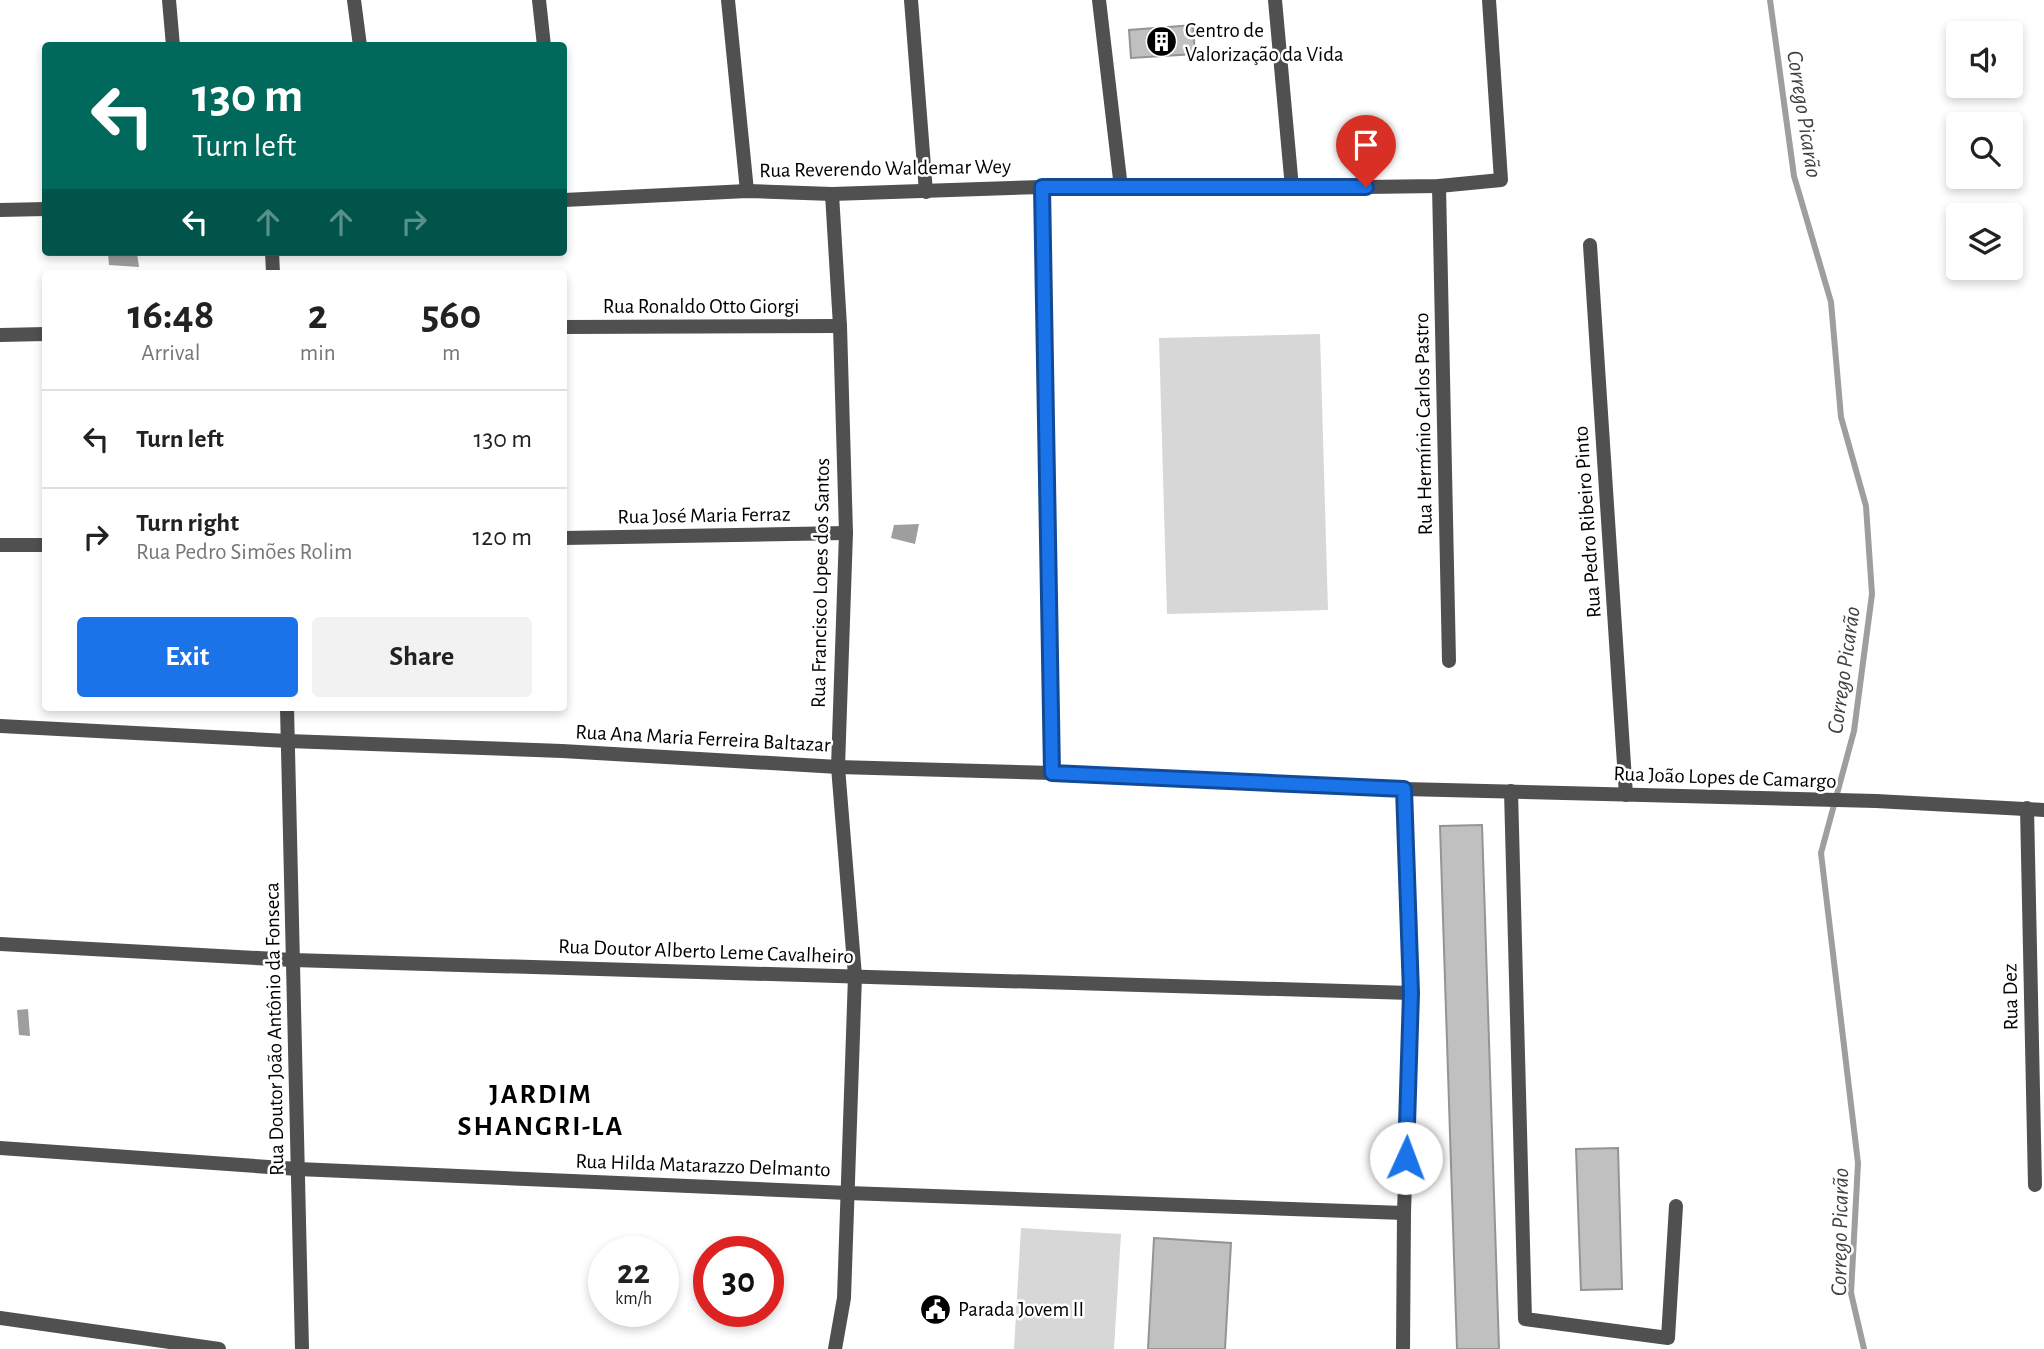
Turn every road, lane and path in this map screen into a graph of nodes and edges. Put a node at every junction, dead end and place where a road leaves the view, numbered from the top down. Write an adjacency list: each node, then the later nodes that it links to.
1 (169, 0): 9 (street)
2 (355, 0): 10 (street)
3 (539, 0): 11 (street)
4 (728, 0): 16 (street)
5 (911, 0): 17 (street)
6 (1099, 0): 14 (street)
7 (1275, 0): 15 (street)
8 (1489, 0): 12 (street, Rua Reverendo Waldemar Wey)
9 (173, 42)
10 (360, 42)
11 (544, 42)
12 (1439, 186): 15 (street, Rua Reverendo Waldemar Wey); 31 (street, Rua Hermínio Carlos Pastro)
13 (1042, 187): 14 (street, Rua Reverendo Waldemar Wey); 17 (street, Rua Reverendo Waldemar Wey); 36 (street)
14 (1121, 188): 15 (street, Rua Reverendo Waldemar Wey)
15 (1292, 188)
16 (747, 191): 18 (street, Rua Reverendo Waldemar Wey); 19 (street, Rua Reverendo Waldemar Wey)
17 (926, 192): 18 (street, Rua Reverendo Waldemar Wey)
18 (832, 194): 23 (street, Rua Francisco Lopes dos Santos)
19 (567, 200)
20 (42, 209): 21 (street)
21 (0, 210)
22 (1590, 245): 39 (street, Rua Pedro Ribeiro Pinto)
23 (840, 326): 24 (street, Rua Ronaldo Otto Giorgi); 27 (street, Rua Francisco Lopes dos Santos)
24 (567, 327)
25 (42, 334): 26 (street)
26 (0, 335)
27 (846, 533): 28 (street, Rua José Maria Ferraz); 35 (street, Rua Francisco Lopes dos Santos)
28 (567, 538)
29 (0, 545): 30 (street)
30 (42, 545)
31 (1449, 661)
32 (287, 711): 34 (street, Rua Doutor João Antônio da Fonseca)
33 (0, 726): 34 (street, Rua Ana Maria Ferreira Baltazar)
34 (288, 741): 35 (street, Rua Ana Maria Ferreira Baltazar); 43 (street, Rua Doutor João Antônio da Fonseca)
35 (838, 766): 36 (street, Rua Ana Maria Ferreira Baltazar); 44 (street, Rua Francisco Lopes dos Santos)
36 (1052, 773): 37 (street, Rua Ana Maria Ferreira Baltazar)
37 (1404, 789): 38 (street, Rua João Lopes de Camargo); 45 (street)
38 (1511, 792): 39 (street, Rua João Lopes de Camargo); 50 (street)
39 (1626, 795): 40 (street, Rua João Lopes de Camargo)
40 (2027, 808): 41 (street, Rua João Lopes de Camargo); 48 (street, Rua Dez)
41 (2044, 810)
42 (0, 944): 43 (street, Rua Doutor Alberto Leme Cavalheiro)
43 (293, 960): 44 (street, Rua Doutor Alberto Leme Cavalheiro); 47 (street, Rua Doutor João Antônio da Fonseca)
44 (855, 976): 45 (street, Rua Doutor Alberto Leme Cavalheiro); 49 (street, Rua Francisco Lopes dos Santos)
45 (1411, 993): 51 (street)
46 (0, 1148): 47 (street, Rua Hilda Matarazzo Delmanto)
47 (298, 1169): 49 (street, Rua Hilda Matarazzo Delmanto); 54 (street, Rua Doutor João Antônio da Fonseca)
48 (2035, 1185)
49 (848, 1193): 51 (street, Rua Hilda Matarazzo Delmanto); 55 (street, Rua Francisco Lopes dos Santos)
50 (1676, 1206)
51 (1404, 1213): 56 (street)
52 (0, 1318): 53 (street)
53 (219, 1349)
54 (302, 1349)
55 (835, 1349)
56 (1403, 1349)

